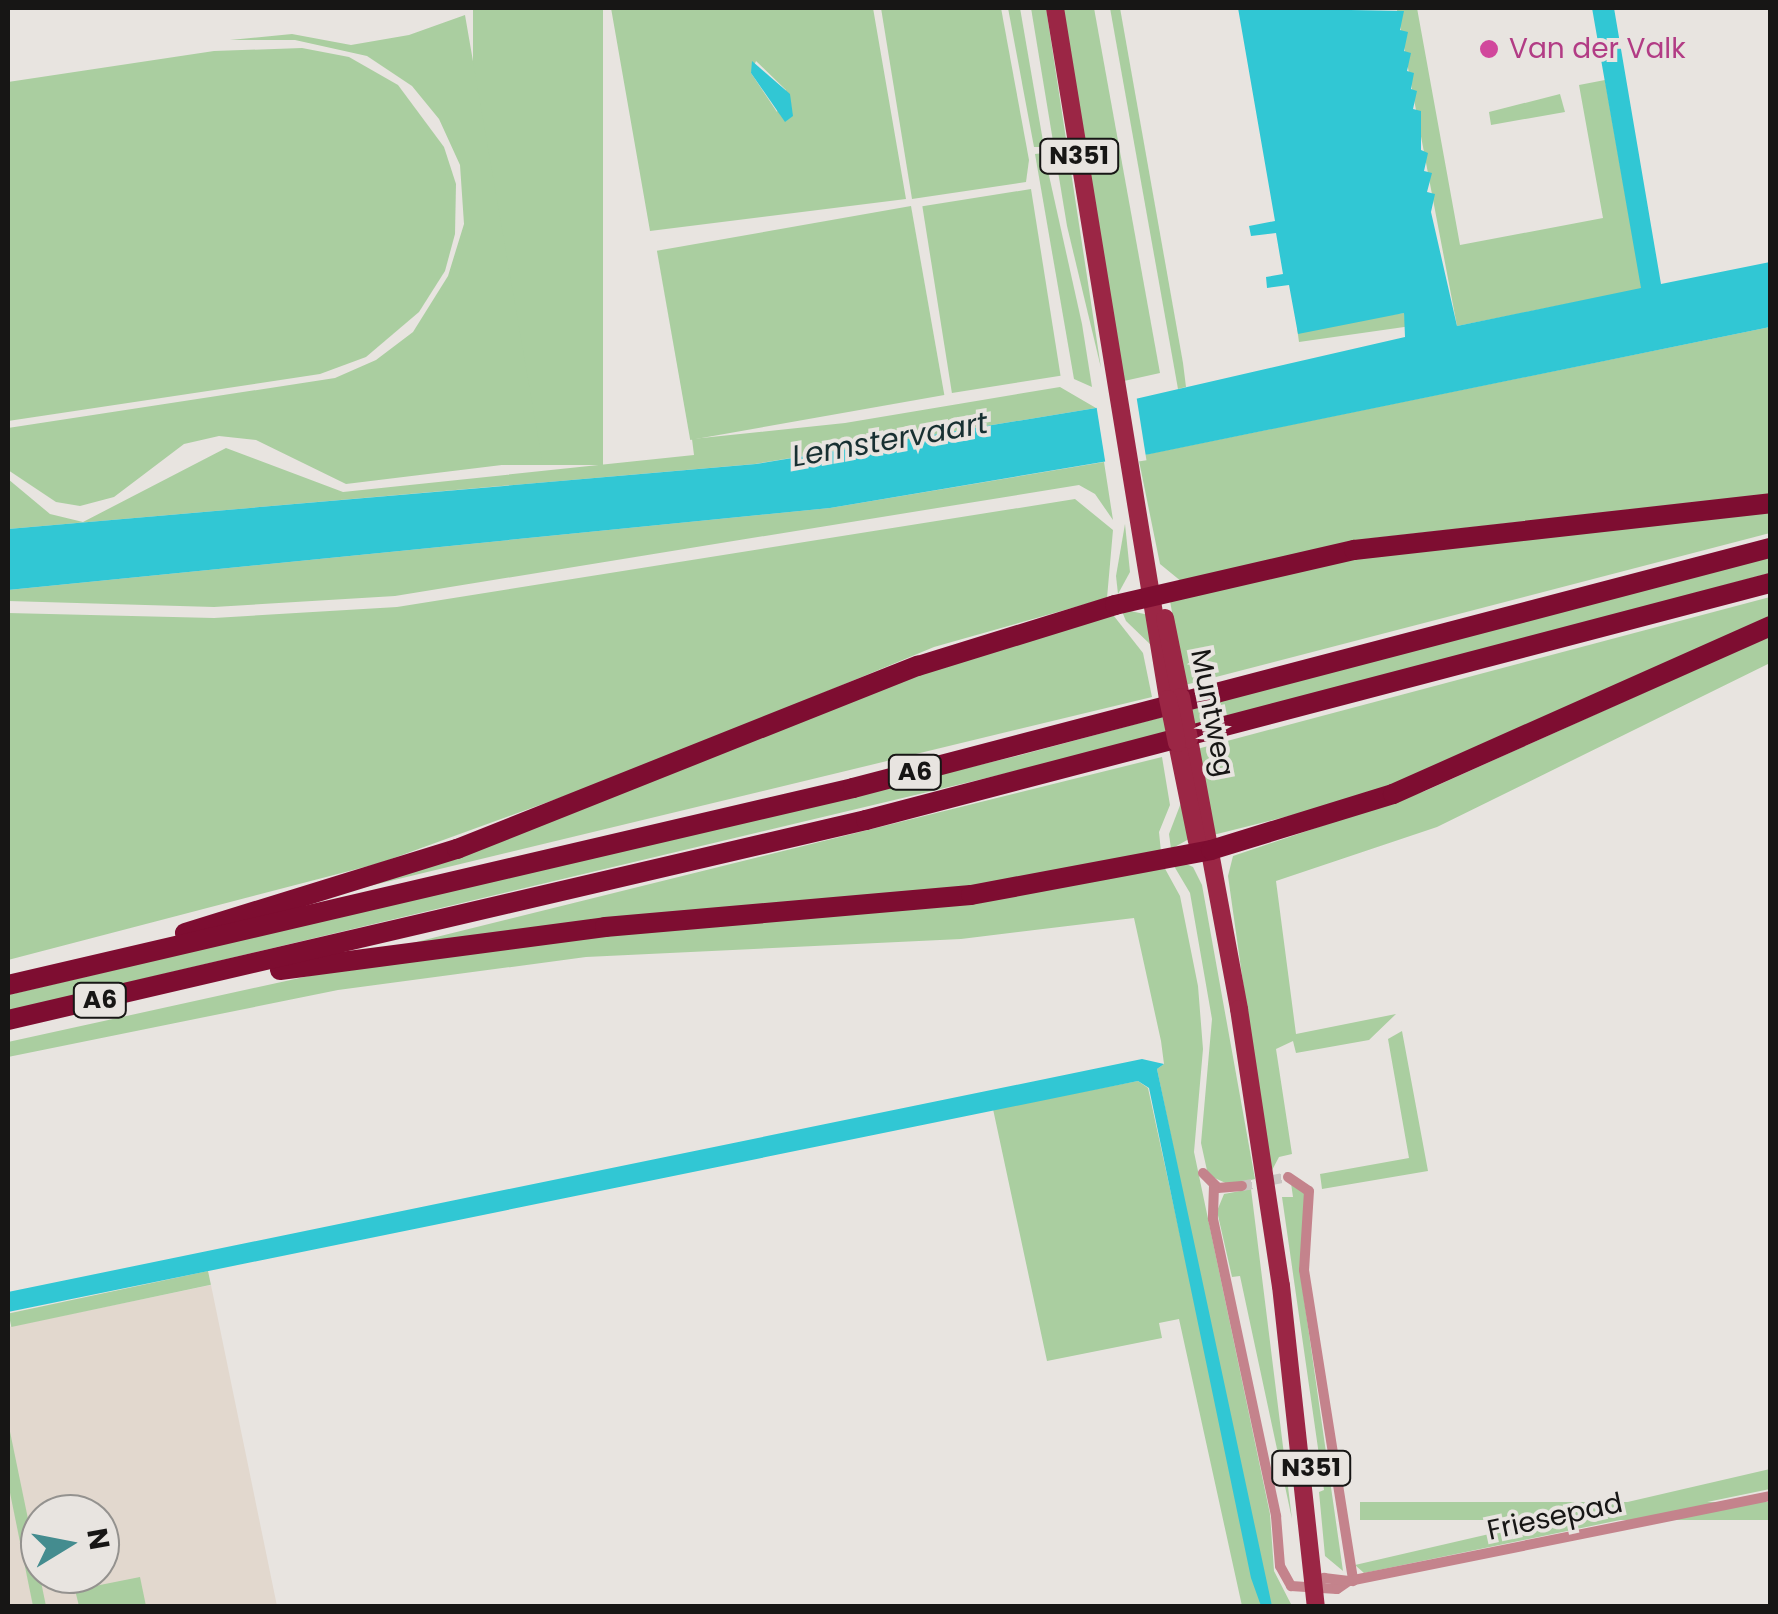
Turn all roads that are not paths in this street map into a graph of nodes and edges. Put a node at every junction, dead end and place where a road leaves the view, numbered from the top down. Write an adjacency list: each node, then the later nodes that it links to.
1 (1054, 8): 5 (main road, Muntweg / N351)
2 (1770, 503): 5 (highway, A6)
3 (1770, 548): 8 (highway, A6)
4 (1770, 583): 9 (highway, A6)
5 (1155, 595): 7 (main road, Muntweg / N351, bridge); 8 (highway, A6)
6 (1770, 626): 7 (highway, A6)
7 (1205, 852): 9 (highway, A6); 18 (main road, Muntweg / N351)
8 (55, 975): 10 (highway, A6)
9 (194, 979): 11 (highway, A6)
10 (8, 985)
11 (8, 1020)
12 (1204, 1172): 14 (street)
13 (1288, 1177): 17 (street)
14 (1214, 1186): 15 (street); 18 (street)
15 (1242, 1186)
16 (1770, 1496): 17 (street, Friesepad)
17 (1351, 1581): 18 (street, Friesepad)
18 (1322, 1594)

